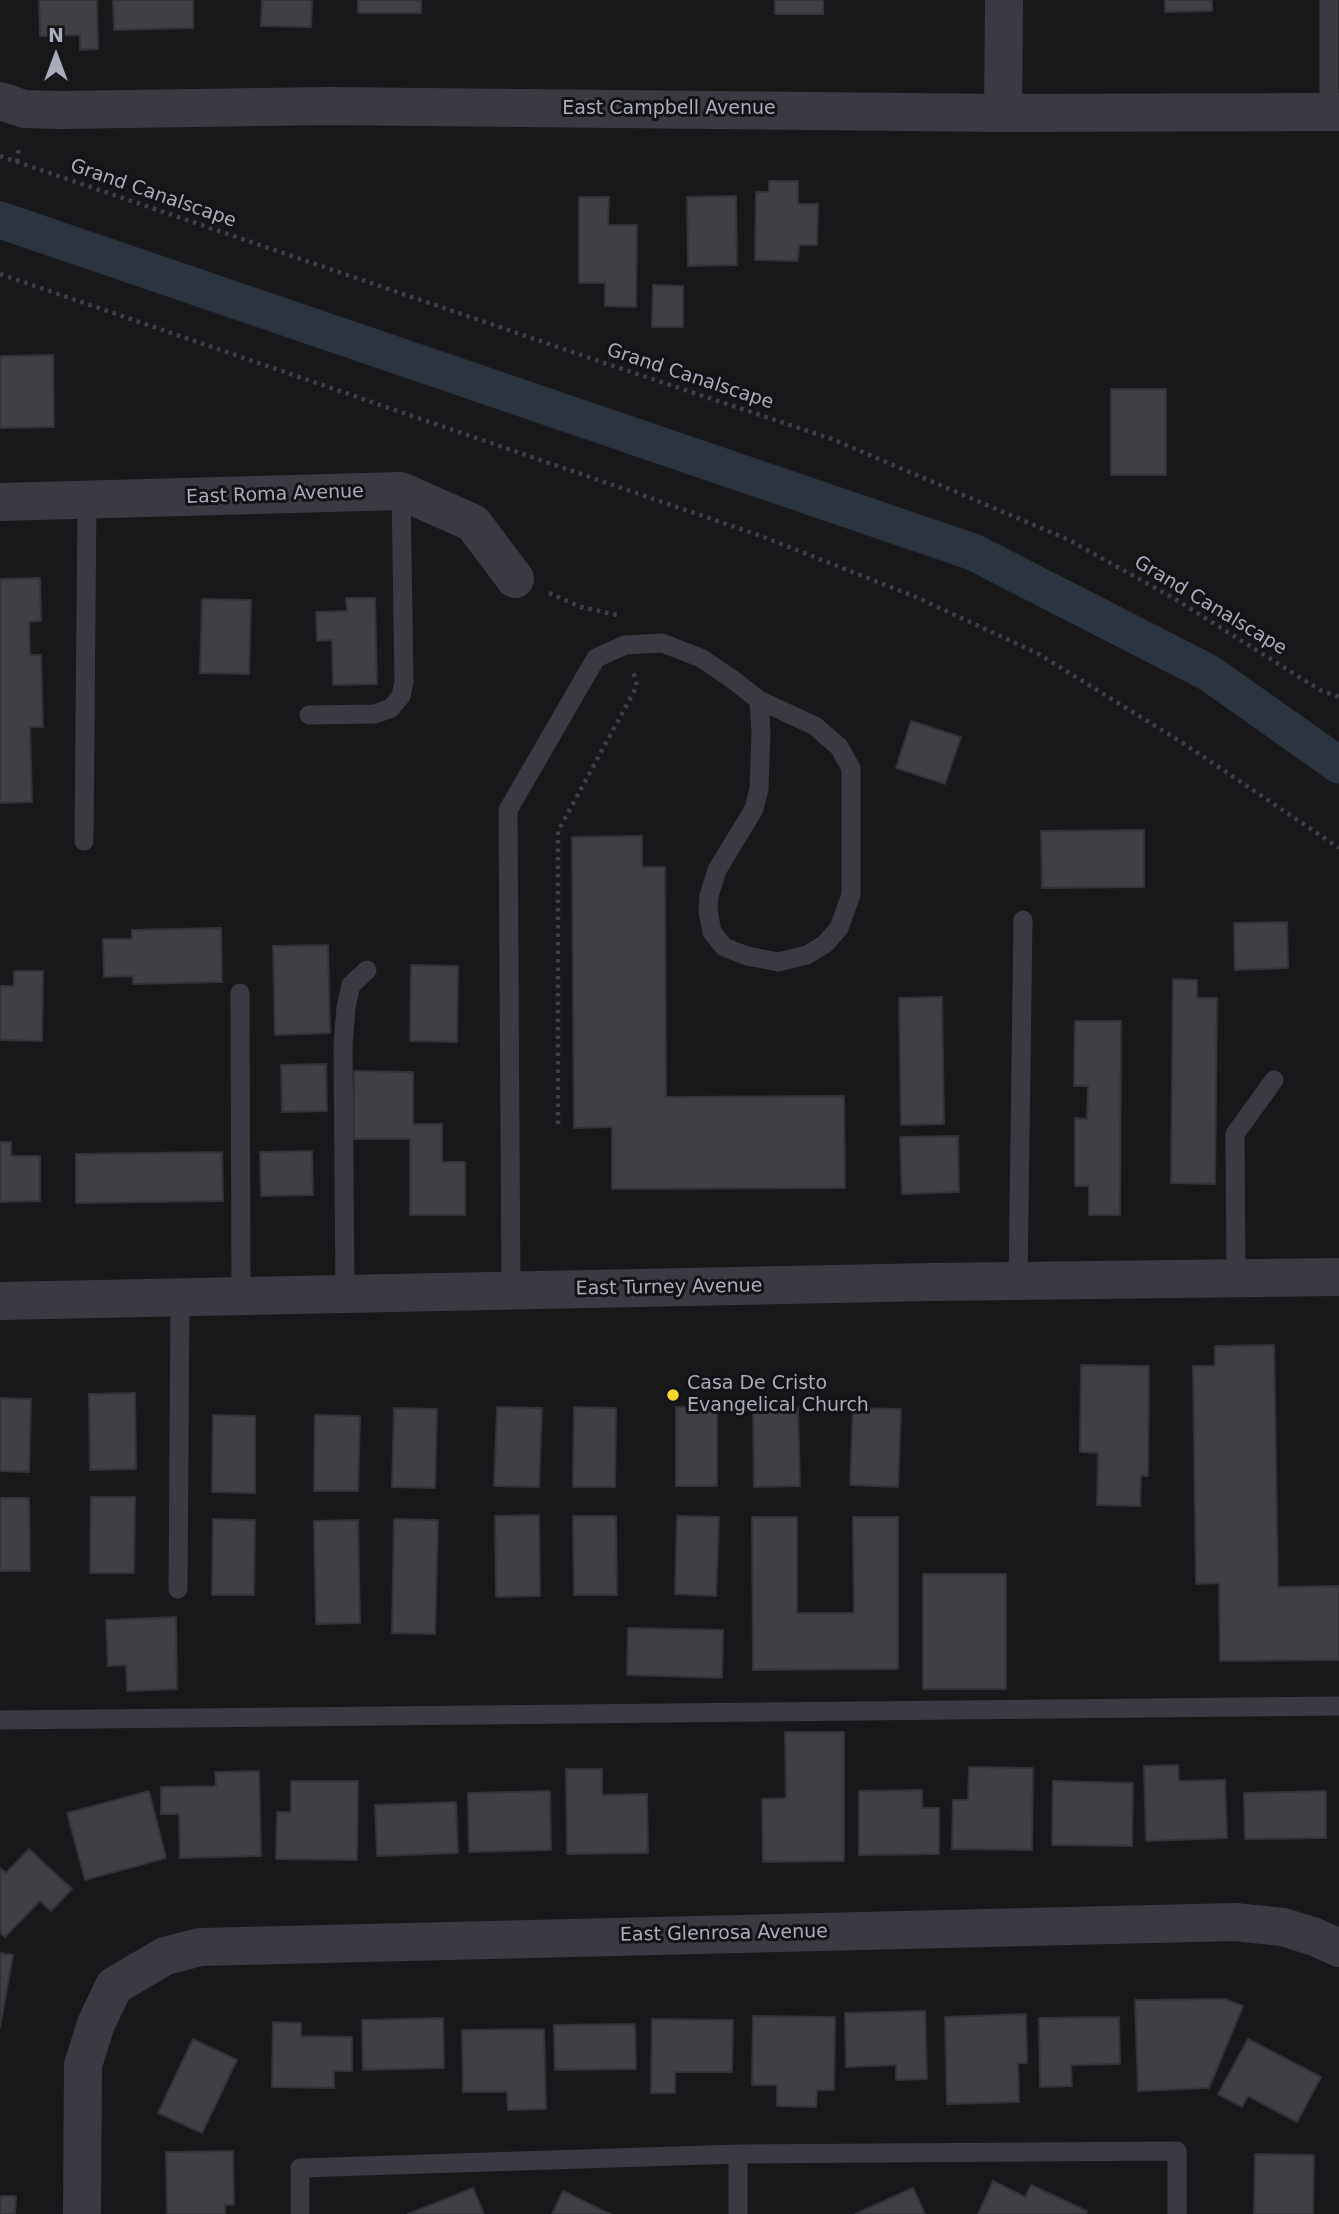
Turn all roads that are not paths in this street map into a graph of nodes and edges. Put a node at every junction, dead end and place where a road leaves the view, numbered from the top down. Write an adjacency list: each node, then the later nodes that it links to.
1 (1004, 0): 5 (street)
2 (1329, 0): 4 (lane)
3 (0, 101): 5 (street, East Campbell Avenue)
4 (1334, 112): 5 (street, East Campbell Avenue)
5 (1003, 113)
6 (401, 491): 7 (street, East Roma Avenue); 9 (street, East Roma Avenue); 11 (lane)
7 (87, 500): 8 (street, East Roma Avenue); 12 (lane)
8 (0, 502)
9 (514, 579)
10 (759, 700): 10 (lane); 20 (lane)
11 (309, 715)
12 (84, 841)
13 (1023, 920): 19 (lane)
14 (367, 970): 21 (lane)
15 (240, 993): 22 (lane)
16 (1274, 1080): 18 (lane)
17 (1339, 1277): 18 (street, East Turney Avenue)
18 (1236, 1278): 19 (street, East Turney Avenue)
19 (1018, 1281): 20 (street, East Turney Avenue)
20 (511, 1292): 21 (street, East Turney Avenue)
21 (345, 1294): 22 (street, East Turney Avenue)
22 (241, 1298): 23 (street, East Turney Avenue)
23 (180, 1299): 24 (street, East Turney Avenue); 25 (lane)
24 (0, 1301)
25 (178, 1589)
26 (1339, 1706): 27 (lane)
27 (0, 1720)
28 (1339, 1948): 30 (street, East Glenrosa Avenue)
29 (738, 2154): 31 (lane); 32 (lane); 33 (lane)
30 (82, 2214)
31 (300, 2214)
32 (738, 2214)
33 (1177, 2214)

